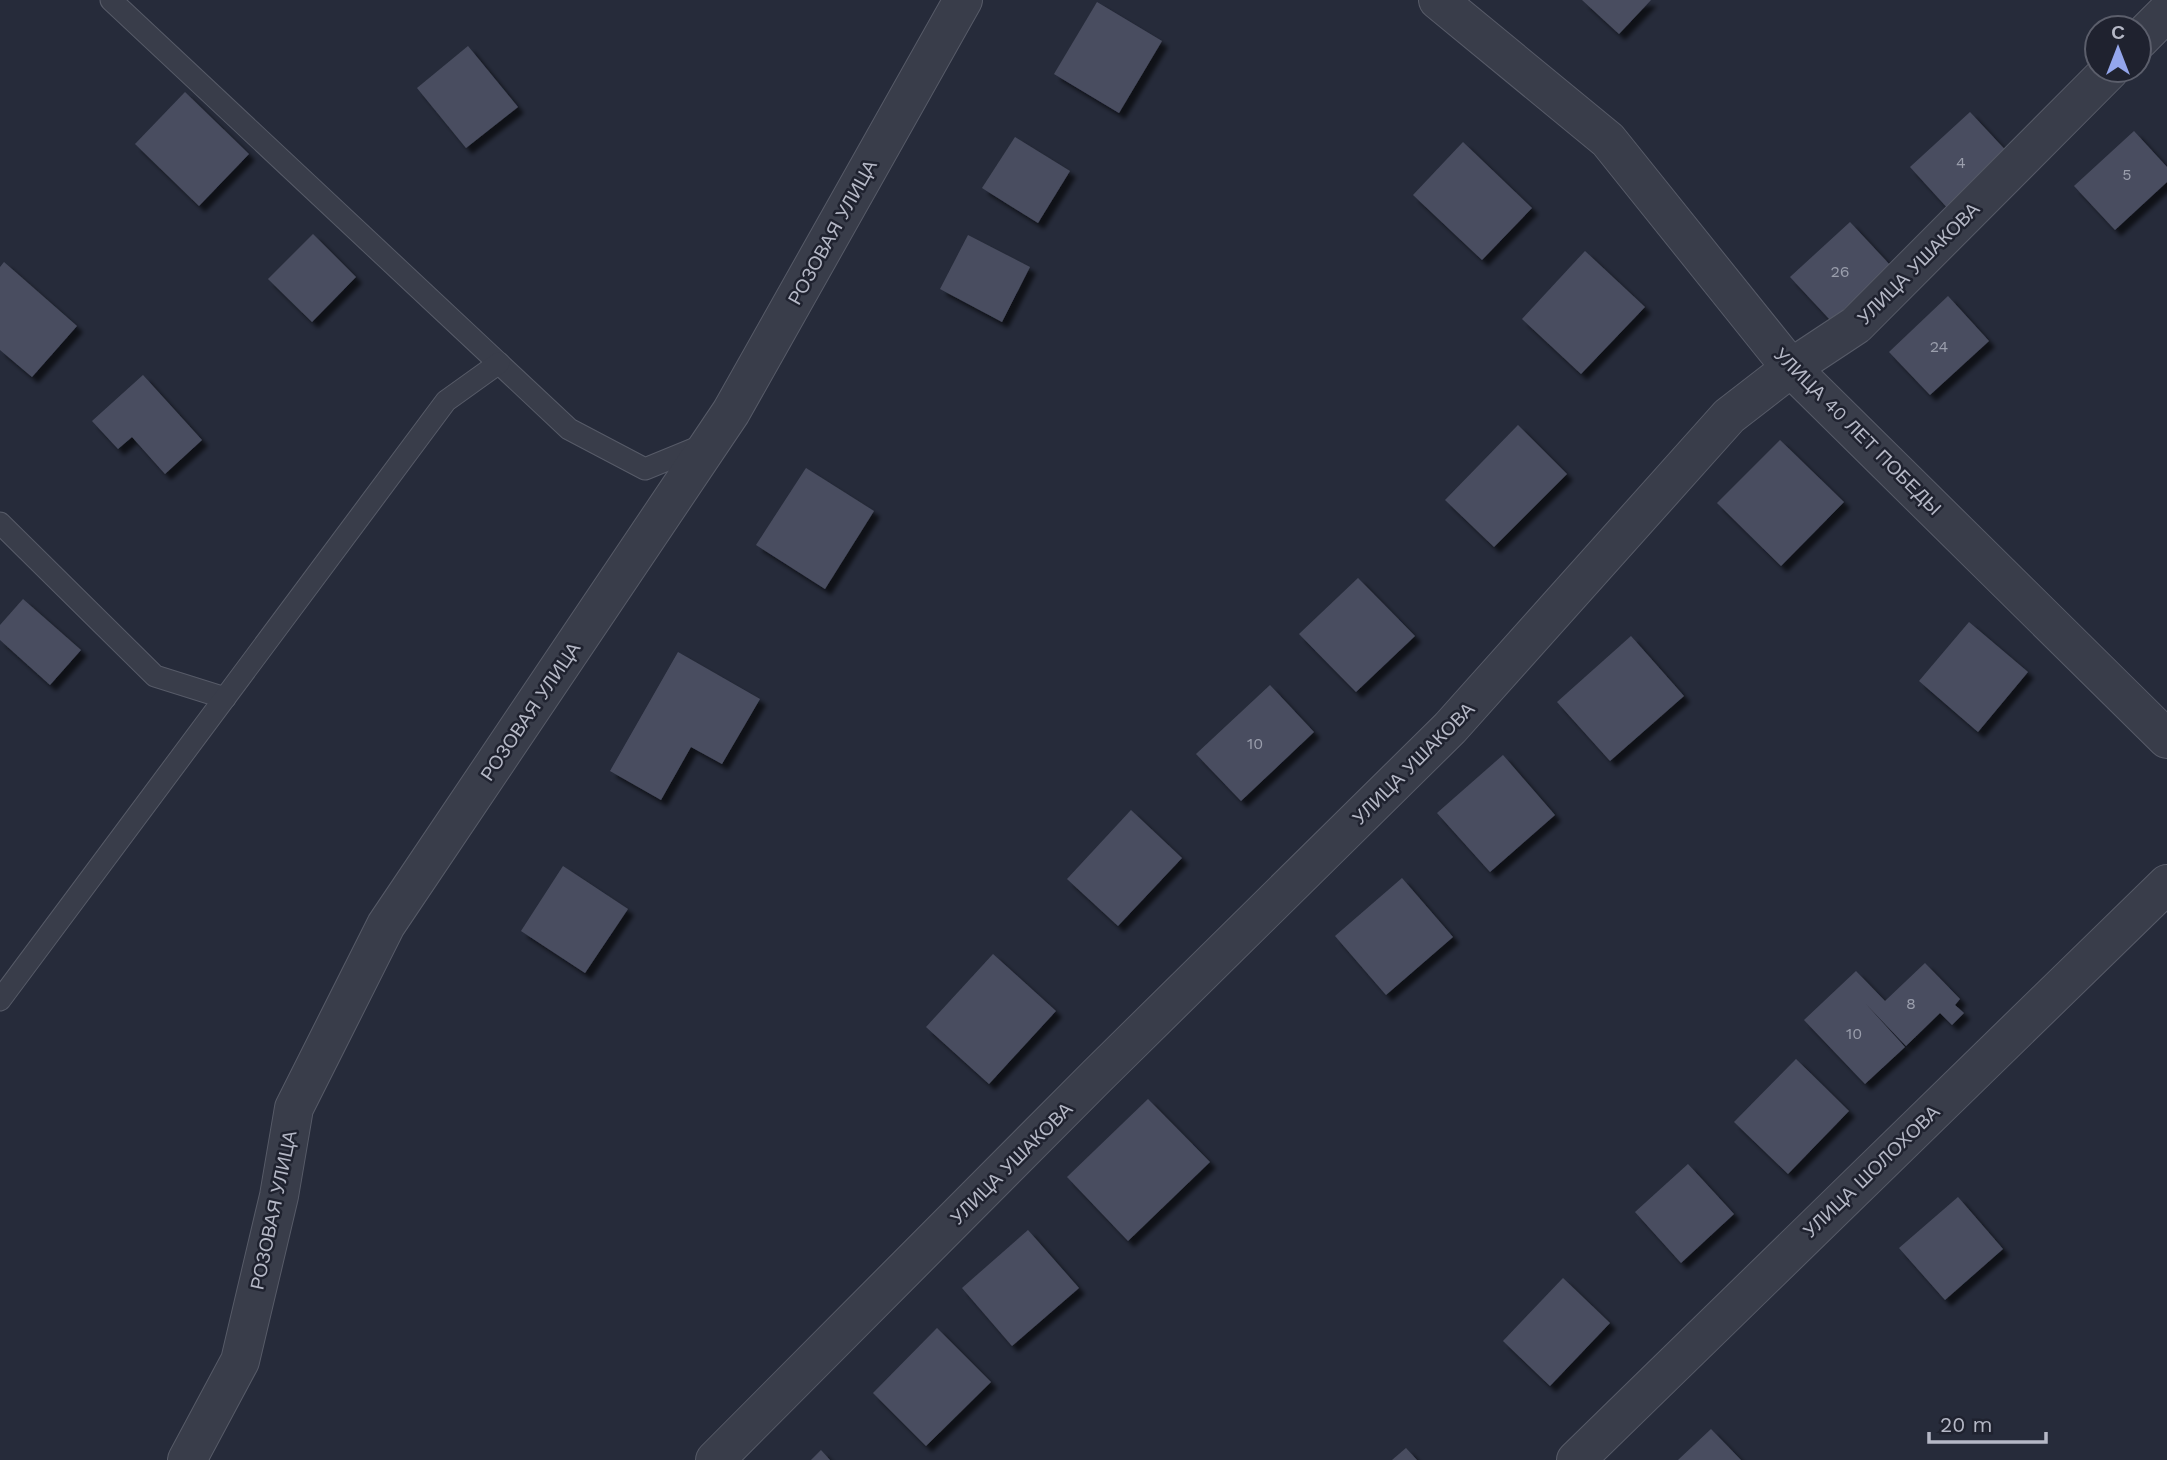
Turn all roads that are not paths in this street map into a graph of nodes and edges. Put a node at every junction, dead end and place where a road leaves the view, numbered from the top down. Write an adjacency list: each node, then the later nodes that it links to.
1 (111, 0): 7 (lane)
2 (963, 0): 9 (street, РОЗОВАЯ УЛИЦА)
3 (1438, 0): 8 (street, УЛИЦА 40 ЛЕТ ПОБЕДЫ)
4 (2167, 12): 5 (street)
5 (2153, 26)
6 (2096, 84): 8 (street, УЛИЦА УШАКОВА)
7 (499, 363): 9 (lane); 11 (lane)
8 (1791, 368): 12 (street, УЛИЦА 40 ЛЕТ ПОБЕДЫ); 16 (street, УЛИЦА УШАКОВА)
9 (711, 442): 15 (street, РОЗОВАЯ УЛИЦА)
10 (0, 523): 11 (lane)
11 (225, 698): 14 (lane)
12 (2167, 739)
13 (2167, 884): 17 (street, УЛИЦА ШОЛОХОВА)
14 (0, 1000)
15 (187, 1460)
16 (715, 1460)
17 (1576, 1460)

